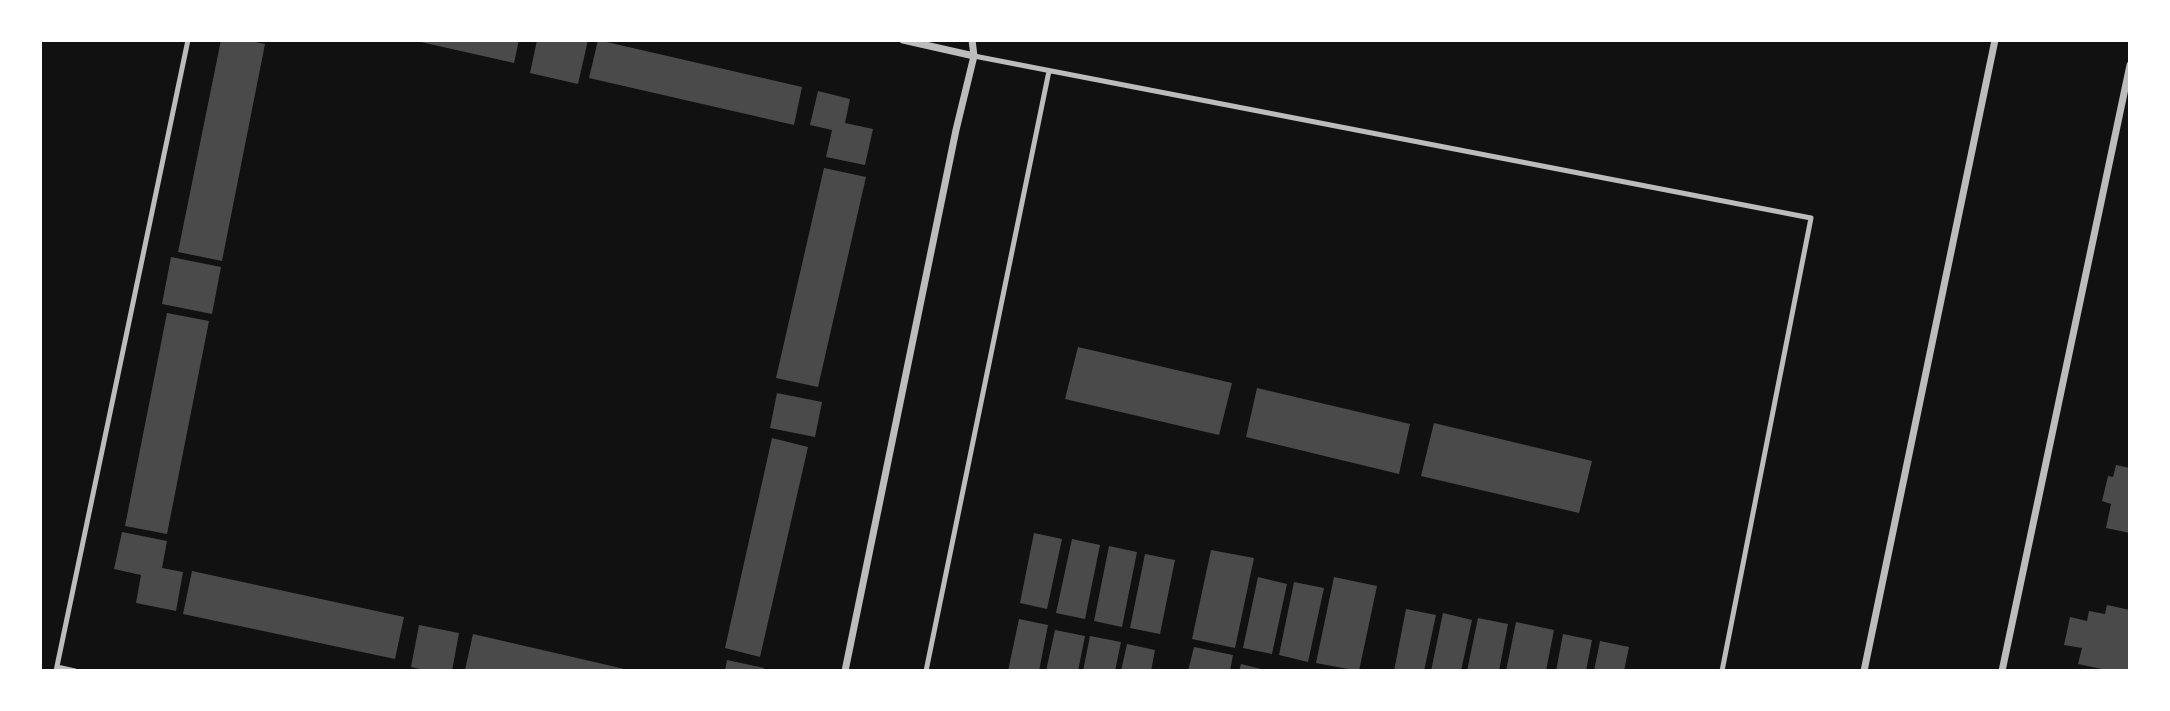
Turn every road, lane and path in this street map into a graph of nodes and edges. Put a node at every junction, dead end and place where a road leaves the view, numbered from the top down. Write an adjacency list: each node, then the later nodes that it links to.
1 (188, 40): 8 (lane)
2 (903, 40): 5 (street)
3 (972, 40): 5 (street)
4 (1995, 40): 13 (street)
5 (974, 56): 7 (lane); 10 (street)
6 (2130, 65): 14 (street)
7 (1049, 71): 11 (lane); 12 (lane)
8 (57, 669): 9 (lane)
9 (75, 671)
10 (845, 671)
11 (926, 671)
12 (1721, 671)
13 (1864, 671)
14 (2002, 671)

